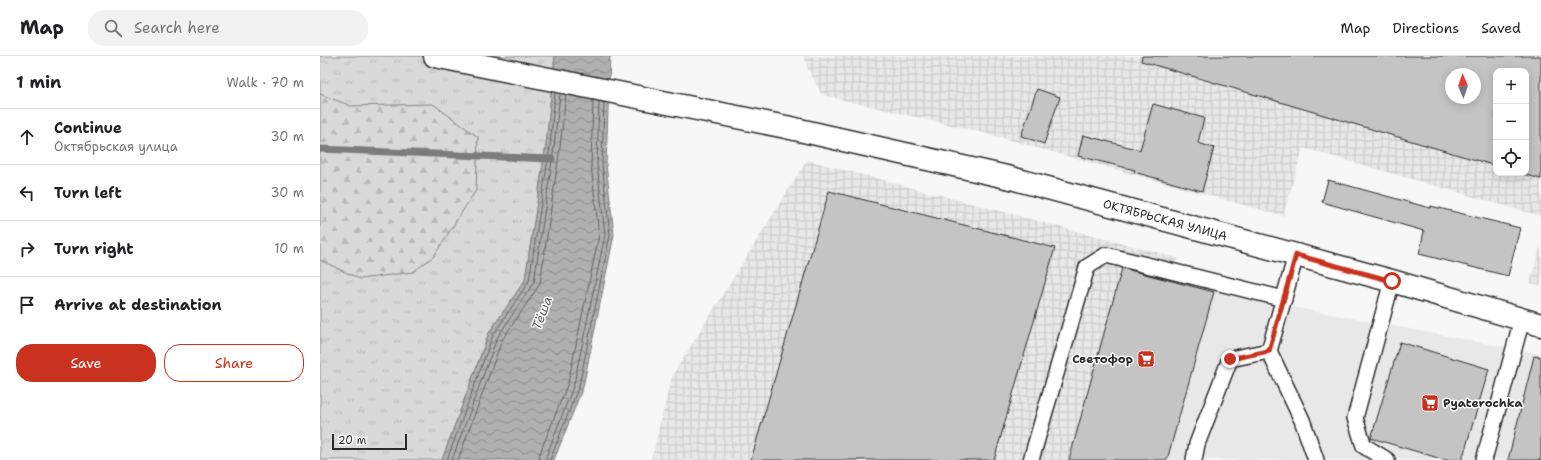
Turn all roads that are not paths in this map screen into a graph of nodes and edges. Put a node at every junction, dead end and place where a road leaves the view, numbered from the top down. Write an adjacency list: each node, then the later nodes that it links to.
1 (435, 56): 2 (main road, ОКТЯБРЬСКАЯ УЛИЦА)
2 (1296, 255): 3 (main road, ОКТЯБРЬСКАЯ УЛИЦА); 4 (lane)
3 (1392, 281): 5 (main road, ОКТЯБРЬСКАЯ УЛИЦА); 10 (lane)
4 (1284, 299): 6 (lane); 7 (lane)
5 (1532, 322): 11 (lane)
6 (1269, 351): 8 (lane); 9 (lane)
7 (1031, 460)
8 (1194, 460)
9 (1316, 460)
10 (1387, 460)
11 (1484, 460)

